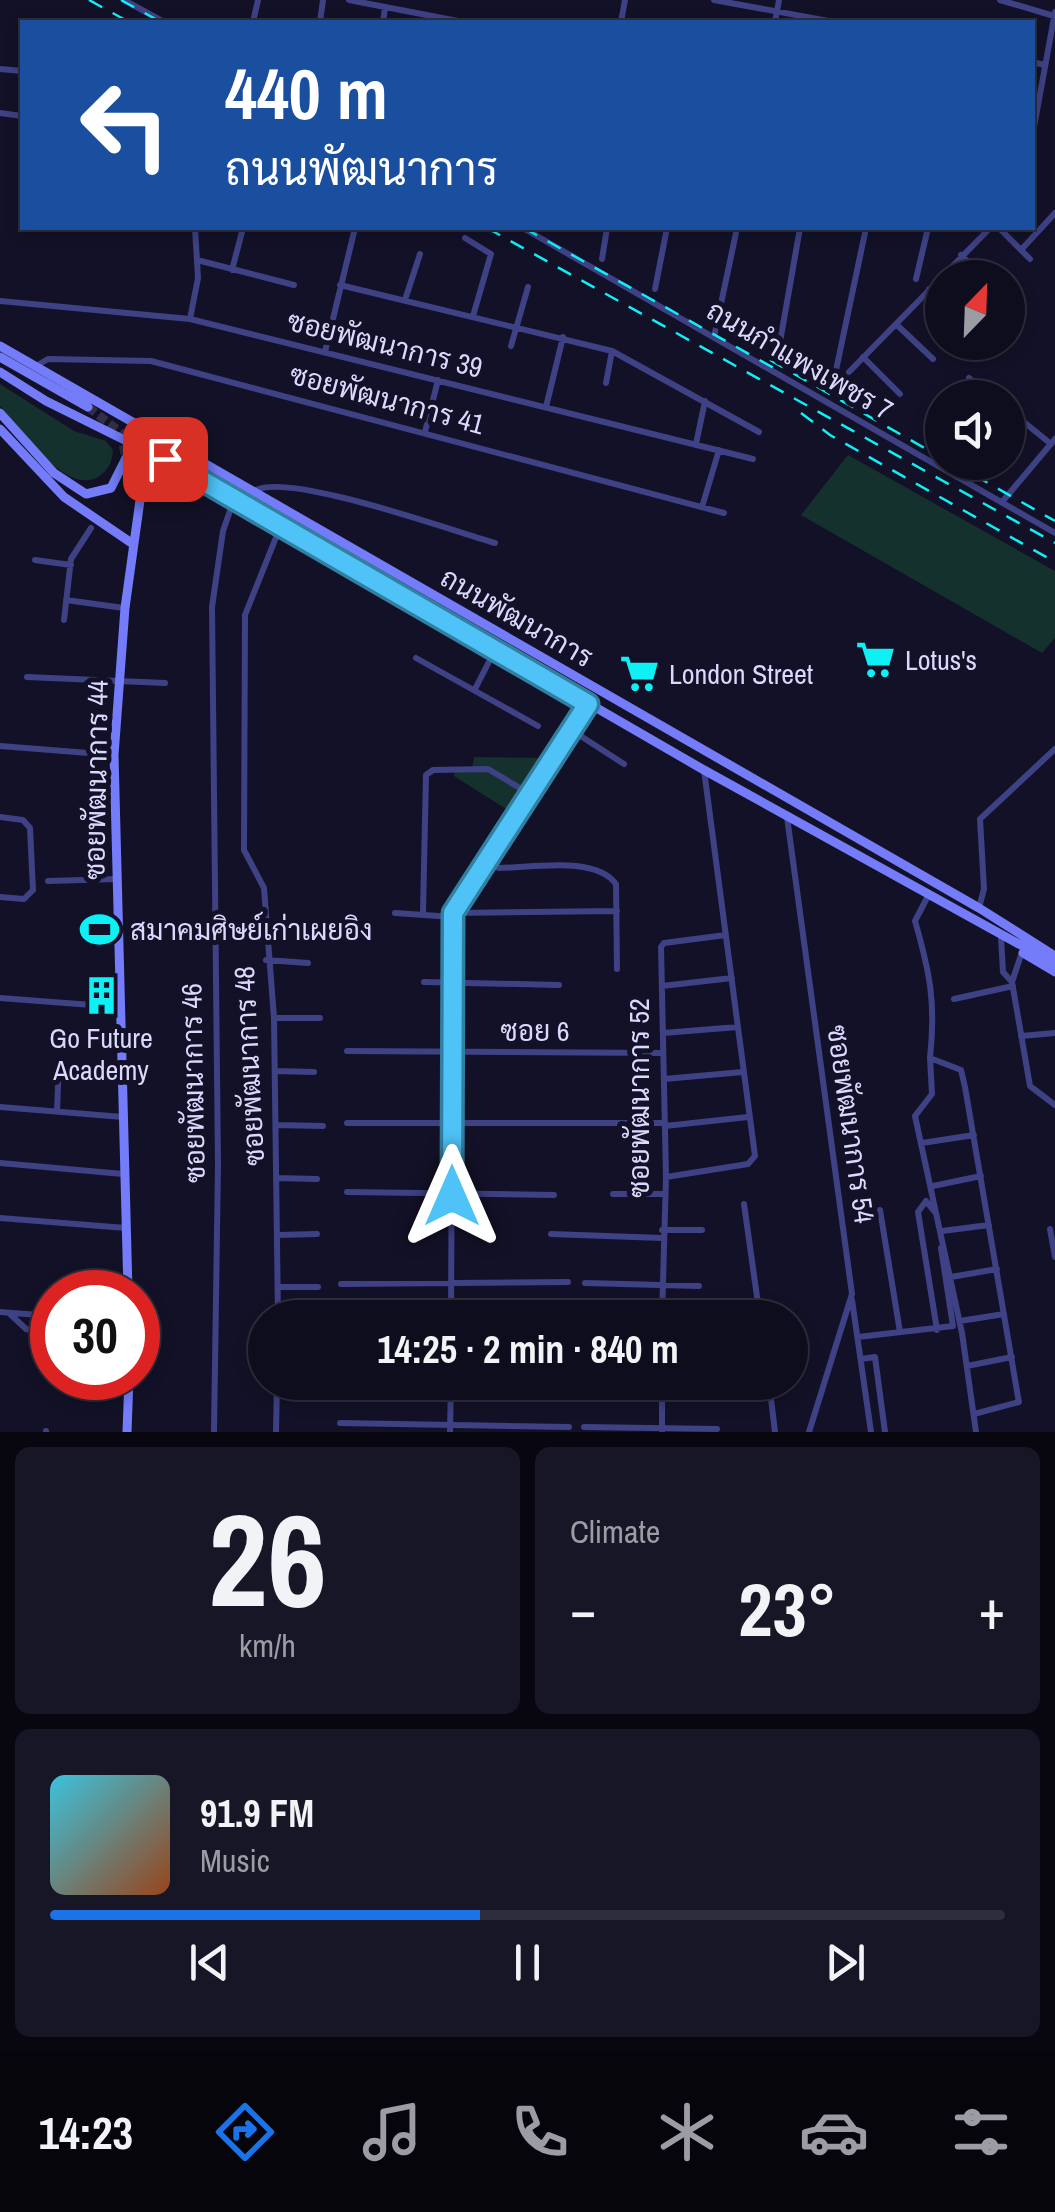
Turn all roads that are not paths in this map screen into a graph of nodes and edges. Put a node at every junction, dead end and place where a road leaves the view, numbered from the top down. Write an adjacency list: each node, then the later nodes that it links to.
1 (124, 0): 9 (street)
2 (349, 0): 6 (street)
3 (714, 0): 7 (street)
4 (779, 0): 7 (street)
5 (1000, 0): 8 (street)
6 (385, 8): 10 (street); 11 (street)
7 (777, 12): 12 (street); 13 (street)
8 (1054, 14): 15 (street)
9 (160, 20)
10 (382, 20)
11 (444, 20)
12 (775, 20)
13 (823, 20)
14 (1035, 63): 15 (street)
15 (1045, 65): 16 (street)
16 (1035, 120)
17 (1055, 213): 31 (street)
18 (196, 230): 36 (street)
19 (242, 230): 39 (street)
20 (354, 230): 42 (street)
21 (527, 230): 53 (street, ถนนกำแพงเพชร 7)
22 (607, 230): 34 (street)
23 (667, 230): 44 (street)
24 (737, 230): 53 (street)
25 (800, 230): 54 (street)
26 (866, 230): 65 (street)
27 (928, 230): 40 (street)
28 (988, 230): 33 (street)
29 (1001, 230): 31 (street)
30 (465, 238): 48 (street)
31 (1021, 250): 35 (street)
32 (420, 254): 47 (street)
33 (962, 255): 37 (street); 38 (street)
34 (602, 259)
35 (1030, 259)
36 (197, 260): 39 (street); 49 (street)
37 (957, 260)
38 (967, 260)
39 (232, 270): 41 (street)
40 (916, 279)
41 (294, 284)
42 (340, 284): 47 (street); 58 (street)
43 (528, 287): 51 (street)
44 (655, 290)
45 (925, 293): 50 (street)
46 (0, 300): 49 (street, ซอยพัฒนาการ 39)
47 (405, 300): 48 (street)
48 (472, 316): 51 (street)
49 (190, 319): 58 (street, ซอยพัฒนาการ 39)
50 (896, 324): 59 (street); 61 (street)
51 (514, 326): 52 (street); 56 (street)
52 (563, 337): 57 (street); 73 (street)
53 (714, 337): 88 (street, ถนนกำแพงเพชร 7)
54 (780, 342)
55 (0, 346): 62 (main road, ถนนพัฒนาการ)
56 (512, 346)
57 (612, 351): 69 (street); 71 (street)
58 (325, 352): 67 (street, ซอยพัฒนาการ 39)
59 (925, 352)
60 (0, 357): 72 (main road)
61 (862, 358): 64 (street); 70 (street)
62 (36, 366): 78 (street, ซอยพัฒนาการ 41); 85 (main road, ถนนพัฒนาการ)
63 (0, 372): 81 (main road, ถนนพัฒนาการ)
64 (849, 372)
65 (835, 374)
66 (970, 378): 68 (street)
67 (438, 380): 73 (street, ซอยพัฒนาการ 39); 78 (street)
68 (972, 380)
69 (606, 383)
70 (900, 394)
71 (704, 401): 77 (street); 80 (street)
72 (88, 407)
73 (546, 407): 80 (street, ซอยพัฒนาการ 39)
74 (0, 413): 83 (main road)
75 (1025, 421): 79 (street)
76 (0, 428): 95 (main road)
77 (758, 432)
78 (425, 433): 89 (street, ซอยพัฒนาการ 41)
79 (1053, 442): 88 (street)
80 (696, 444): 82 (street, ซอยพัฒนาการ 39)
81 (146, 450): 87 (main road, ถนนพัฒนาการ); 95 (main road, ซอยพัฒนาการ 44)
82 (719, 450): 84 (street, ซอยพัฒนาการ 39); 89 (street)
83 (126, 458)
84 (754, 458)
85 (240, 482): 86 (main road, ถนนพัฒนาการ); 87 (street, ซอยพัฒนาการ 46)
86 (256, 490): 94 (street); 124 (main road, ถนนพัฒนาการ)
87 (232, 496): 91 (main road, ถนนพัฒนาการ); 239 (street, ซอยพัฒนาการ 46)
88 (1002, 502): 93 (street, ถนนกำแพงเพชร 7)
89 (702, 507): 90 (street, ซอยพัฒนาการ 41)
90 (724, 512)
91 (282, 525): 101 (main road, ถนนพัฒนาการ); 133 (street, ซอยพัฒนาการ 48)
92 (91, 528): 97 (street)
93 (1055, 533)
94 (495, 543)
95 (133, 544): 99 (main road, ซอยพัฒนาการ 44)
96 (36, 560): 97 (street)
97 (71, 564): 98 (street)
98 (66, 600): 99 (street); 100 (street)
99 (125, 608): 104 (main road, ซอยพัฒนาการ 44)
100 (64, 620)
101 (495, 649): 106 (street); 107 (main road, ถนนพัฒนาการ)
102 (416, 658): 106 (street)
103 (28, 677): 104 (street)
104 (118, 680): 105 (street); 112 (main road, ซอยพัฒนาการ 44)
105 (165, 683)
106 (474, 688): 108 (street)
107 (590, 706): 109 (street); 113 (street); 115 (main road, ถนนพัฒนาการ)
108 (538, 726)
109 (576, 733): 113 (street); 114 (street)
110 (0, 746): 112 (street)
111 (1055, 750): 124 (street)
112 (114, 755): 120 (main road, ซอยพัฒนาการ 44)
113 (550, 763): 116 (street)
114 (624, 764)
115 (704, 770): 118 (main road, ถนนพัฒนาการ); 129 (street)
116 (530, 794): 119 (street); 127 (street)
117 (0, 817): 123 (street)
118 (787, 817): 122 (main road, ถนนพัฒนาการ); 209 (street, ซอยพัฒนาการ 54)
119 (486, 862): 125 (street); 128 (street)
120 (117, 879): 121 (street); 145 (main road, ซอยพัฒนาการ 44)
121 (48, 880)
122 (928, 896): 130 (main road, ถนนพัฒนาการ); 155 (street)
123 (0, 897)
124 (979, 908): 132 (main road, ถนนพัฒนาการ)
125 (617, 910): 128 (street); 135 (street)
126 (396, 912): 127 (street)
127 (423, 912): 128 (street)
128 (453, 915): 139 (street)
129 (726, 935): 137 (street); 142 (street, ซอยพัฒนาการ 52)
130 (1001, 937): 131 (main road, ถนนพัฒนาการ); 132 (main road, ถนนพัฒนาการ); 140 (street)
131 (1022, 952): 136 (main road, ถนนพัฒนาการ); 140 (street)
132 (1055, 956)
133 (266, 960): 134 (street); 146 (street, ซอยพัฒนาการ 48)
134 (308, 964)
135 (617, 969)
136 (1055, 972)
137 (732, 978): 142 (street); 148 (street)
138 (424, 982): 139 (street)
139 (452, 983): 141 (street); 154 (street)
140 (1012, 984): 144 (street); 151 (street)
141 (559, 985)
142 (662, 986): 149 (street, ซอยพัฒนาการ 52)
143 (0, 998): 145 (street)
144 (954, 999)
145 (118, 1007): 164 (main road, ซอยพัฒนาการ 44)
146 (274, 1018): 147 (street); 157 (street, ซอยพัฒนาการ 48)
147 (320, 1018)
148 (738, 1026): 149 (street); 159 (street)
149 (663, 1033): 153 (street, ซอยพัฒนาการ 52)
150 (1055, 1033): 151 (street)
151 (1021, 1036): 161 (street)
152 (347, 1051): 154 (street, ซอย 6)
153 (663, 1053): 154 (street, ซอย 6); 160 (street, ซอยพัฒนาการ 52)
154 (452, 1054): 166 (street)
155 (930, 1058): 171 (street); 172 (street)
156 (59, 1062): 163 (street)
157 (276, 1071): 158 (street); 168 (street, ซอยพัฒนาการ 48)
158 (314, 1072)
159 (743, 1072): 160 (street); 165 (street)
160 (664, 1080): 169 (street, ซอยพัฒนาการ 52)
161 (1055, 1105)
162 (0, 1107): 163 (street)
163 (56, 1111): 164 (street)
164 (123, 1116): 174 (main road, ซอยพัฒนาการ 44)
165 (748, 1116): 169 (street); 176 (street)
166 (452, 1122): 167 (street); 169 (street); 184 (street)
167 (347, 1123)
168 (276, 1125): 170 (street); 177 (street, ซอยพัฒนาการ 48)
169 (665, 1125): 176 (street, ซอยพัฒนาการ 52)
170 (323, 1126)
171 (974, 1135): 172 (street); 175 (street)
172 (922, 1142): 179 (street)
173 (0, 1163): 174 (street)
174 (123, 1174): 189 (main road, ซอยพัฒนาการ 44)
175 (981, 1176): 179 (street); 188 (street)
176 (666, 1177): 182 (street, ซอยพัฒนาการ 52)
177 (277, 1178): 178 (street); 193 (street, ซอยพัฒนาการ 48)
178 (316, 1179)
179 (933, 1186): 192 (street)
180 (346, 1192): 184 (street)
181 (613, 1194): 182 (street)
182 (662, 1194): 196 (street, ซอยพัฒนาการ 52)
183 (554, 1195): 184 (street)
184 (452, 1196): 201 (street)
185 (744, 1204): 213 (street)
186 (880, 1210): 221 (street)
187 (0, 1218): 189 (street)
188 (989, 1225): 192 (street); 198 (street)
189 (126, 1228): 199 (main road, ซอยพัฒนาการ 44)
190 (1050, 1229): 197 (street)
191 (702, 1230): 196 (street)
192 (942, 1232): 200 (street)
193 (278, 1234): 194 (street); 206 (street, ซอยพัฒนาการ 48)
194 (317, 1234)
195 (551, 1234): 196 (street)
196 (662, 1234): 205 (street, ซอยพัฒนาการ 52)
197 (1055, 1257)
198 (997, 1269): 200 (street); 217 (street)
199 (127, 1270)
200 (951, 1277): 218 (street)
201 (450, 1281): 202 (street); 204 (street); 211 (street)
202 (568, 1282)
203 (585, 1283): 205 (street)
204 (341, 1284)
205 (662, 1285): 207 (street); 212 (street, ซอยพัฒนาการ 52)
206 (278, 1286): 208 (street); 210 (street, ซอยพัฒนาการ 48)
207 (699, 1286)
208 (318, 1287)
209 (852, 1294): 222 (street); 242 (street, ซอยพัฒนาการ 54)
210 (278, 1300)
211 (451, 1300)
212 (662, 1300)
213 (757, 1300)
214 (0, 1312): 216 (street)
215 (30, 1312): 216 (street)
216 (10, 1314): 219 (street)
217 (1004, 1314): 218 (street); 223 (street)
218 (960, 1322): 225 (street)
219 (30, 1329)
220 (937, 1330): 220 (street); 221 (street)
221 (900, 1332): 222 (street)
222 (858, 1338): 224 (street)
223 (1012, 1357): 225 (street); 231 (street)
224 (861, 1359): 243 (street); 244 (street)
225 (967, 1366): 231 (street)
226 (128, 1400): 238 (main road)
227 (277, 1400): 240 (street)
228 (451, 1400): 235 (street)
229 (662, 1400): 237 (street)
230 (771, 1400): 241 (street)
231 (974, 1414): 245 (street)
232 (340, 1423): 235 (street)
233 (569, 1427): 235 (street)
234 (584, 1427): 237 (street)
235 (450, 1428)
236 (717, 1429): 237 (street)
237 (662, 1430)
238 (127, 1432)
239 (214, 1432)
240 (276, 1432)
241 (775, 1432)
242 (809, 1432)
243 (871, 1432)
244 (886, 1432)
245 (976, 1432)

